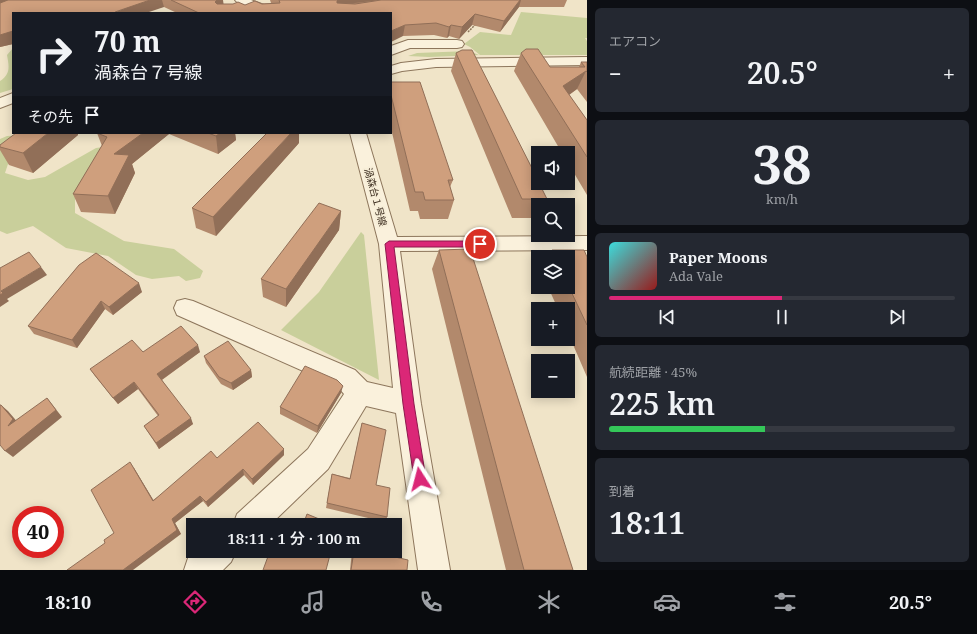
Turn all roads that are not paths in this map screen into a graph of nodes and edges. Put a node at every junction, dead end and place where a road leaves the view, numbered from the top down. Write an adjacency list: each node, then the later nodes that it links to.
1 (245, 3): 2 (street)
2 (270, 12)
3 (457, 44): 4 (street)
4 (392, 51)
5 (587, 61): 6 (street)
6 (394, 66)
7 (12, 98): 8 (street)
8 (0, 103)
9 (358, 134): 10 (street, 渦森台１号線)
10 (389, 244): 11 (street); 14 (street, 渦森台１号線)
11 (587, 244)
12 (185, 308): 13 (street)
13 (360, 392): 14 (street); 15 (street)
14 (408, 404): 18 (street, 渦森台１号線)
15 (256, 518)
16 (213, 558): 17 (street)
17 (200, 570)
18 (434, 570)

